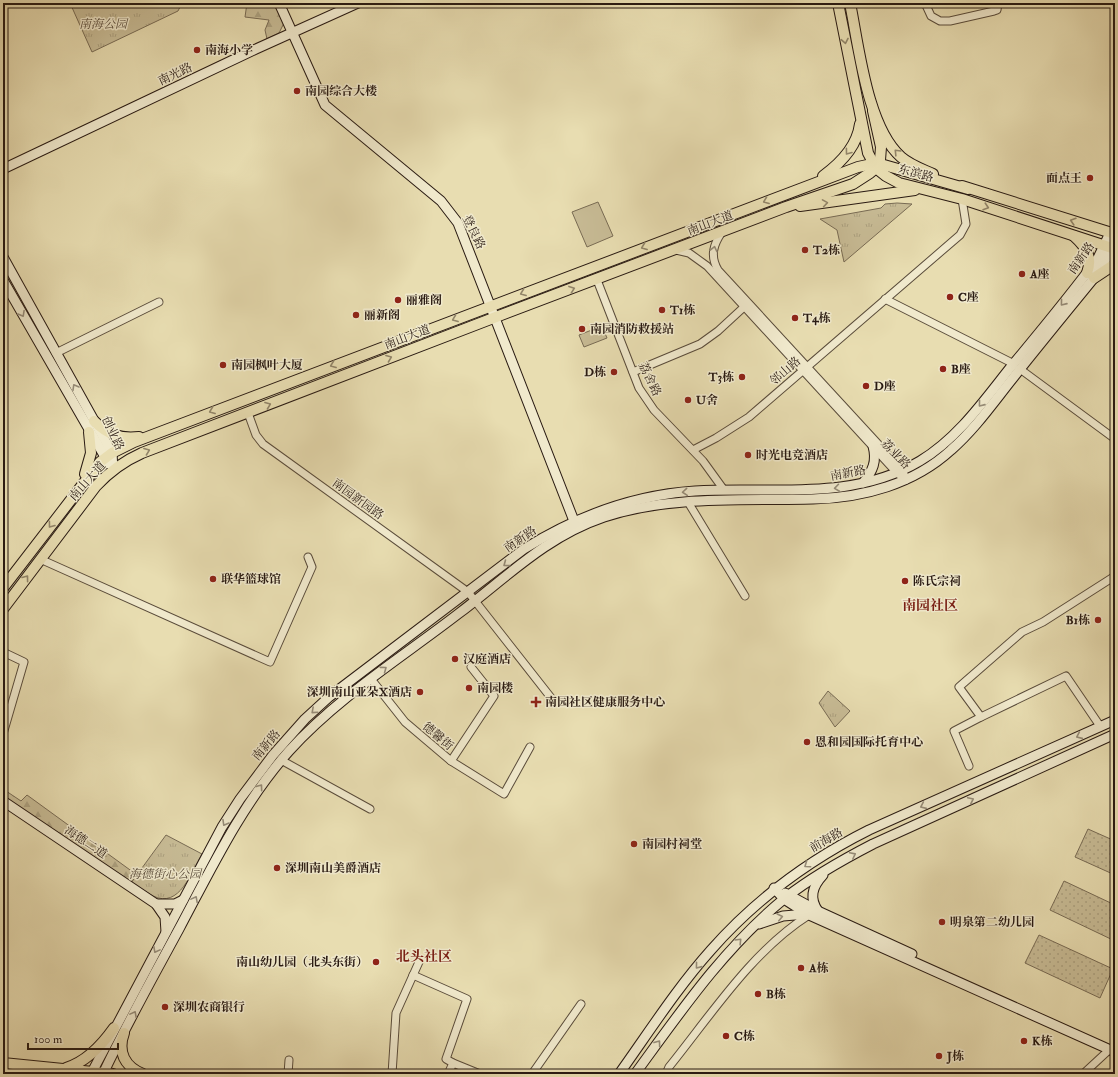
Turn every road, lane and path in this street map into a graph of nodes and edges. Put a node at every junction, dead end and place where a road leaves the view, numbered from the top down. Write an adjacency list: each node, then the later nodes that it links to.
1 (279, 3): 7 (main road, 登良路)
2 (358, 3): 7 (main road, 南光路)
3 (838, 3): 9 (main road, one-way to 9)
4 (850, 3): 8 (main road, 东滨路)
5 (925, 3): 6 (street)
6 (998, 3)
7 (292, 32): 11 (main road, 南光路); 29 (main road, 登良路)
8 (873, 111): 10 (main road); 13 (main road, 东滨路, one-way to 8)
9 (860, 116): 10 (main road); 12 (main road, one-way to 12)
10 (876, 165): 12 (main road, 南山大道); 13 (main road); 14 (main road, 东滨路); 16 (main road, 南山大道)
11 (3, 169)
12 (802, 187): 29 (main road, 南山大道, one-way to 29)
13 (968, 189): 19 (main road, 东滨路, one-way to 13)
14 (935, 191): 15 (main road, 东滨路); 16 (main road, one-way to 14)
15 (962, 199): 18 (main road, 东滨路, one-way to 18); 27 (street, 邻山路)
16 (786, 207): 17 (main road, 南山大道)
17 (722, 232): 21 (main road, 南山大道); 34 (street, 荔业路, one-way to 17)
18 (1072, 234): 20 (main road, 东滨路); 24 (main road)
19 (1112, 234): 20 (main road, 南新路)
20 (1110, 247): 24 (main road, 南新路)
21 (676, 250): 26 (main road, 南山大道); 30 (street, 荔业路)
22 (3, 257): 32 (main road, 创业路)
23 (1115, 264): 24 (main road)
24 (1091, 275): 33 (main road, 南新路)
25 (3, 280): 38 (main road, 创业路, one-way to 38)
26 (597, 280): 31 (main road, 南山大道, one-way to 26); 35 (street, 荔舍路)
27 (885, 299): 33 (street); 34 (street, 邻山路)
28 (159, 302): 32 (street)
29 (491, 306): 31 (main road, 登良路); 39 (main road, 南山大道, one-way to 39)
30 (744, 307): 34 (street, 荔业路); 35 (street)
31 (496, 317): 36 (main road, 南山大道, one-way to 31); 52 (main road, 登良路)
32 (56, 353): 37 (main road, 创业路, one-way to 32)
33 (1017, 366): 40 (street); 45 (main road, 南新路, one-way to 45); 46 (main road, 南新路)
34 (804, 368): 41 (street, 荔业路); 42 (street, 邻山路); 45 (street, 荔业路)
35 (633, 372): 42 (street, 荔舍路)
36 (248, 413): 44 (main road, 南山大道, one-way to 36); 57 (street, 南园新园路)
37 (94, 421): 39 (main road); 43 (main road, 创业路)
38 (89, 432): 43 (main road, 创业路); 49 (main road)
39 (147, 437): 43 (main road, 南山大道)
40 (1115, 439)
41 (873, 446): 45 (street, 荔业路); 47 (main road)
42 (693, 450): 48 (street, 荔舍路)
43 (108, 455): 44 (main road, 创业路); 49 (main road, 南山大道)
44 (113, 470): 54 (main road, 南山大道)
45 (900, 472): 46 (street, 荔业路); 47 (main road, 南新路)
46 (906, 480): 50 (main road, 南新路)
47 (863, 483): 50 (main road, 南新路, one-way to 50)
48 (724, 490): 50 (main road, 南新路); 52 (main road, 南新路, one-way to 52)
49 (75, 494): 56 (main road, 南山大道, one-way to 56)
50 (818, 495): 51 (main road, 南新路)
51 (688, 502): 58 (street); 59 (main road, 南新路)
52 (574, 521): 57 (main road, 南新路, one-way to 57)
53 (308, 557): 54 (street)
54 (40, 559): 60 (main road, 南山大道, one-way to 54)
55 (1115, 576): 65 (street)
56 (3, 588)
57 (468, 592): 59 (street, 南园新园路); 79 (main road, 南新路, one-way to 79)
58 (745, 596)
59 (475, 600): 63 (main road, 南新路, one-way to 59); 64 (street, 南园新园路)
60 (3, 609)
61 (3, 652): 68 (street)
62 (471, 667): 72 (street)
63 (371, 679): 71 (main road, 南新路); 72 (street, 德馨街)
64 (552, 699)
65 (981, 717): 67 (street); 73 (street)
66 (1115, 720): 67 (main road, 前海路)
67 (1100, 726): 77 (main road, 前海路, one-way to 77)
68 (3, 734)
69 (1115, 734): 76 (main road, one-way to 69)
70 (530, 747): 72 (street, 德馨街)
71 (281, 760): 75 (street); 88 (main road, 南新路, one-way to 71)
72 (451, 761)
73 (969, 766)
74 (3, 801): 80 (main road, 海德二道)
75 (370, 809)
76 (830, 868): 78 (main road); 81 (main road)
77 (774, 888): 78 (main road); 102 (main road, 前海路, one-way to 102)
78 (787, 897): 81 (main road); 82 (main road)
79 (183, 900): 80 (main road); 83 (main road, 南新路)
80 (156, 904): 83 (main road, 海德二道)
81 (813, 913): 82 (main road, one-way to 81); 89 (main road); 104 (street)
82 (752, 927): 103 (main road, one-way to 82)
83 (166, 933): 87 (main road, 南新路, one-way to 87)
84 (419, 962): 85 (street)
85 (413, 976): 92 (street); 98 (street)
86 (581, 1004): 101 (street)
87 (114, 1028): 93 (main road); 94 (main road, 南新路)
88 (124, 1033): 95 (main road, 南新路); 96 (main road)
89 (1113, 1049): 105 (street)
90 (289, 1060): 97 (street)
91 (3, 1063): 93 (main road)
92 (453, 1063): 99 (street); 100 (street)
93 (61, 1069): 94 (main road)
94 (92, 1073): 95 (main road)
95 (107, 1074)
96 (143, 1074)
97 (288, 1074)
98 (392, 1074)
99 (448, 1074)
100 (480, 1074)
101 (532, 1074)
102 (619, 1074)
103 (635, 1074)
104 (666, 1074)
105 (1083, 1074)

